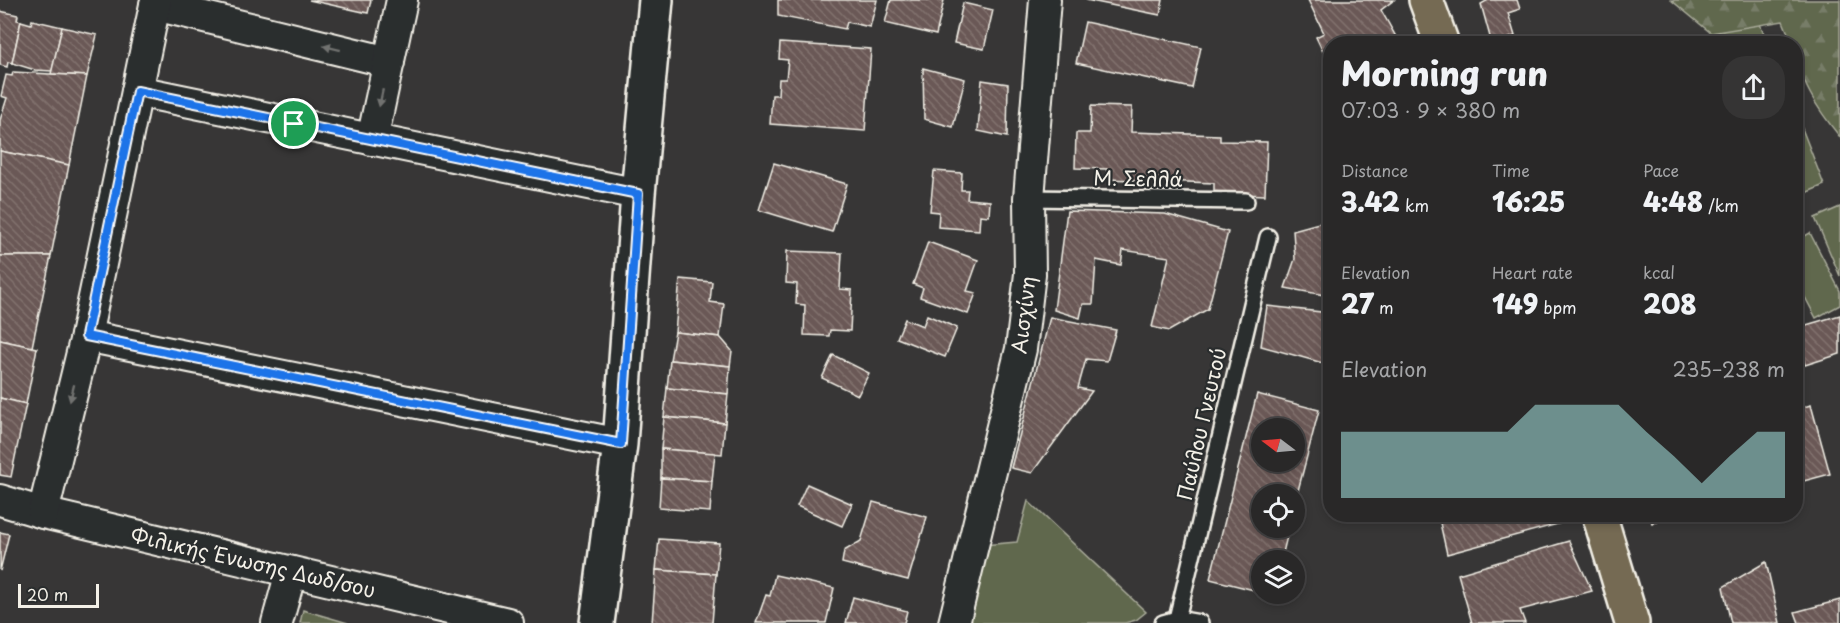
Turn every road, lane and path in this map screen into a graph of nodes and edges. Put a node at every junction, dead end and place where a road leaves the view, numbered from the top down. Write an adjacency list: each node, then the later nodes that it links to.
1 (402, 0): 7 (street)
2 (656, 0): 10 (street)
3 (1045, 0): 11 (street, Αισχίνη)
4 (1426, 0): 6 (main road)
5 (155, 3): 7 (street, one-way to 5); 8 (street)
6 (1439, 36)
7 (389, 62): 9 (street, one-way to 9)
8 (137, 91): 9 (street); 14 (street)
9 (372, 140): 10 (street)
10 (638, 194): 15 (street)
11 (1029, 198): 12 (lane, Μ. Σελλά); 24 (street, Αισχίνη)
12 (1246, 201)
13 (1268, 237): 20 (lane, Παύλου Γνευτού)
14 (86, 336): 15 (street); 17 (street, one-way to 17)
15 (621, 444): 23 (street)
16 (0, 500): 17 (street, Φιλικής Ένωσης Δωδ/σου)
17 (43, 513): 19 (street, Φιλικής Ένωσης Δωδ/σου)
18 (1601, 522): 26 (main road)
19 (291, 572): 21 (street); 22 (street, Φιλικής Ένωσης Δωδ/σου)
20 (1170, 621): 25 (lane)
21 (277, 623)
22 (508, 623)
23 (597, 623)
24 (954, 623)
25 (1200, 623)
26 (1632, 623)

